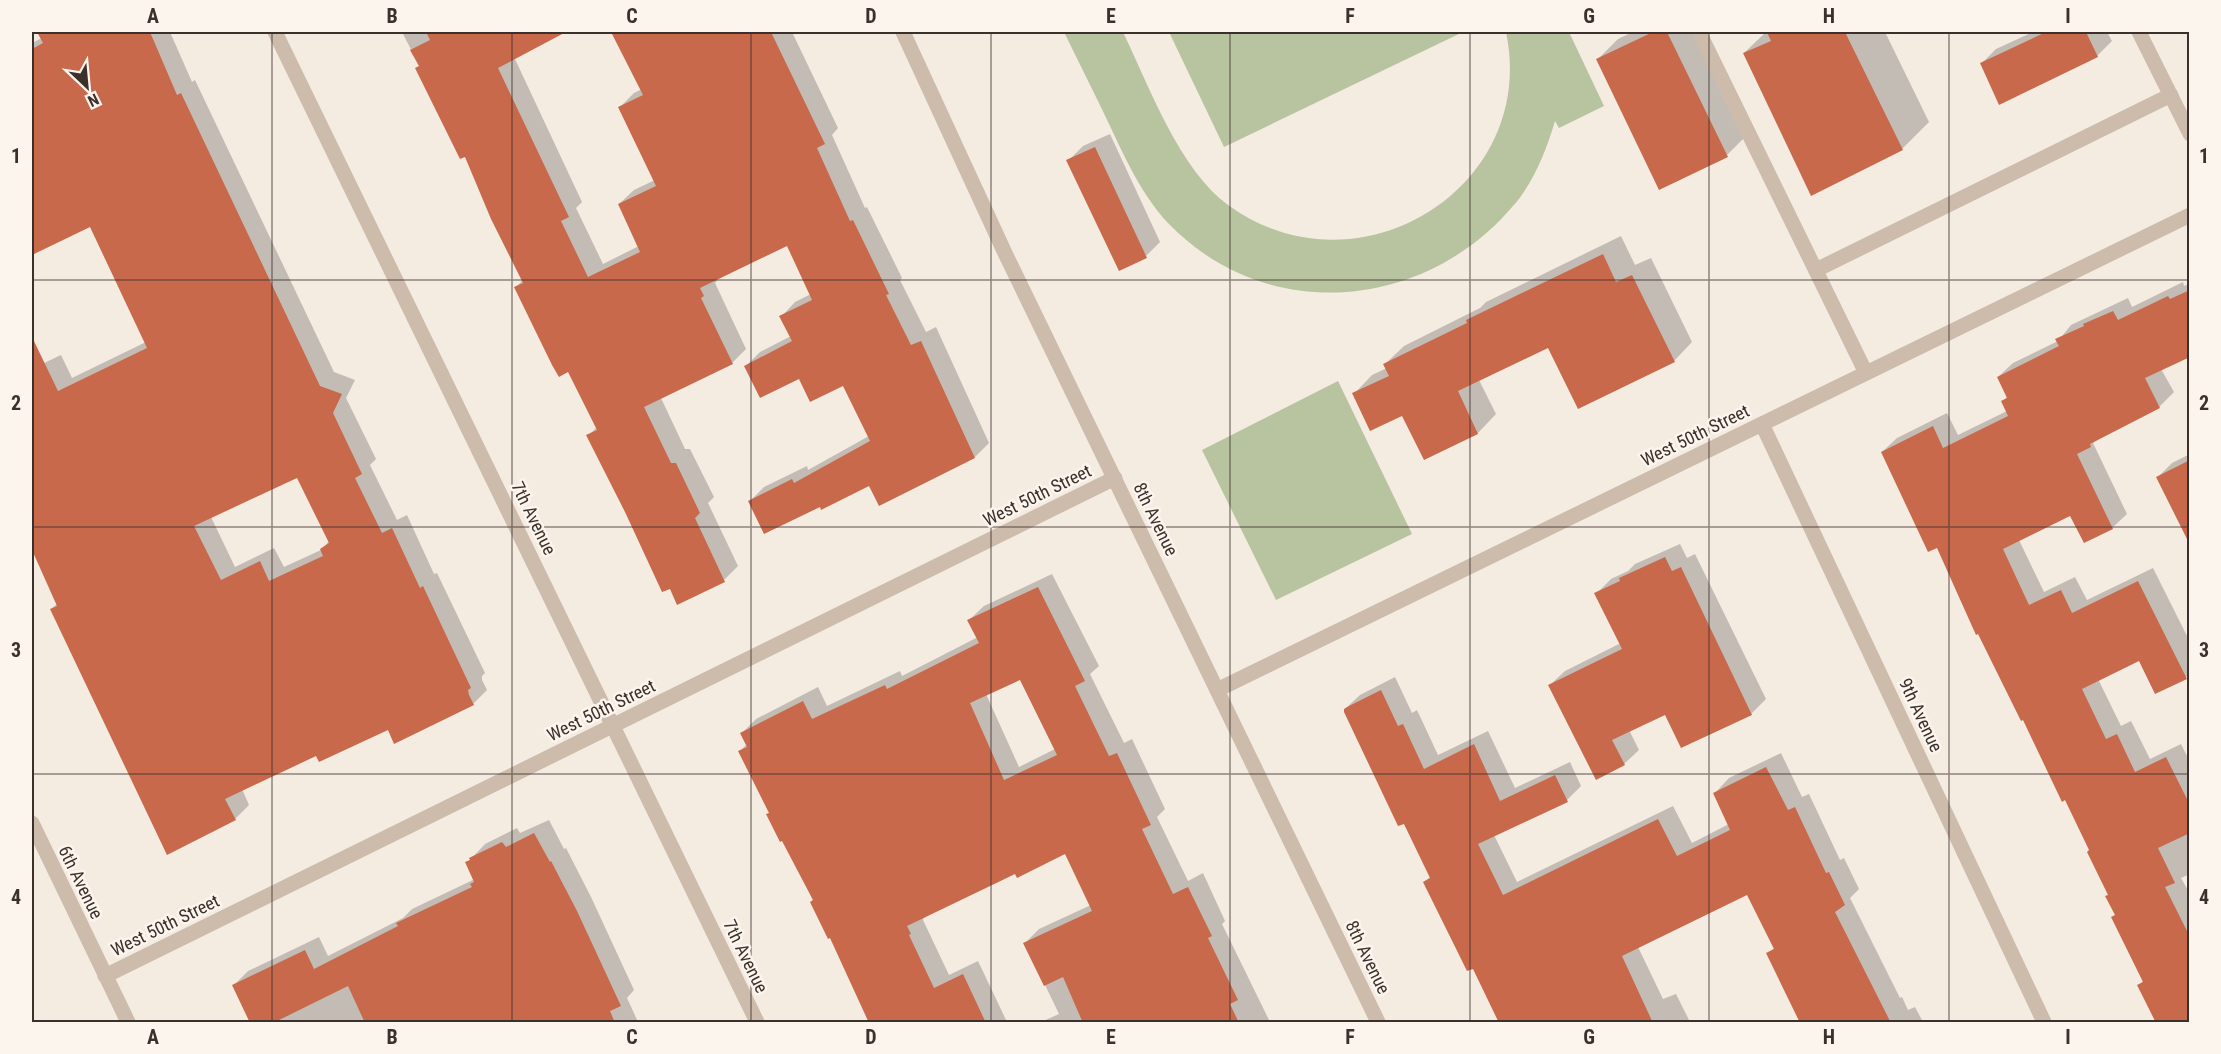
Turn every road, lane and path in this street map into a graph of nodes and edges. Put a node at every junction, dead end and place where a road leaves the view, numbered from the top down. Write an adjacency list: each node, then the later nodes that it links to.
1 (275, 32): 13 (street, 7th Avenue)
2 (903, 32): 11 (street, 8th Avenue)
3 (1699, 32): 8 (street)
4 (2139, 32): 5 (street)
5 (2171, 95): 6 (street); 8 (street)
6 (2190, 134)
7 (2190, 215): 9 (street, West 50th Street)
8 (1816, 270): 9 (street)
9 (1866, 373): 10 (street, West 50th Street)
10 (1762, 424): 12 (street, West 50th Street); 19 (street, 9th Avenue)
11 (1115, 478): 12 (street, 8th Avenue); 13 (street, West 50th Street)
12 (1217, 690): 18 (street, 8th Avenue)
13 (613, 726): 15 (street, West 50th Street); 17 (street, 7th Avenue)
14 (32, 823): 15 (street, 6th Avenue)
15 (105, 976): 16 (street, 6th Avenue)
16 (128, 1023)
17 (757, 1023)
18 (1378, 1023)
19 (2044, 1023)

